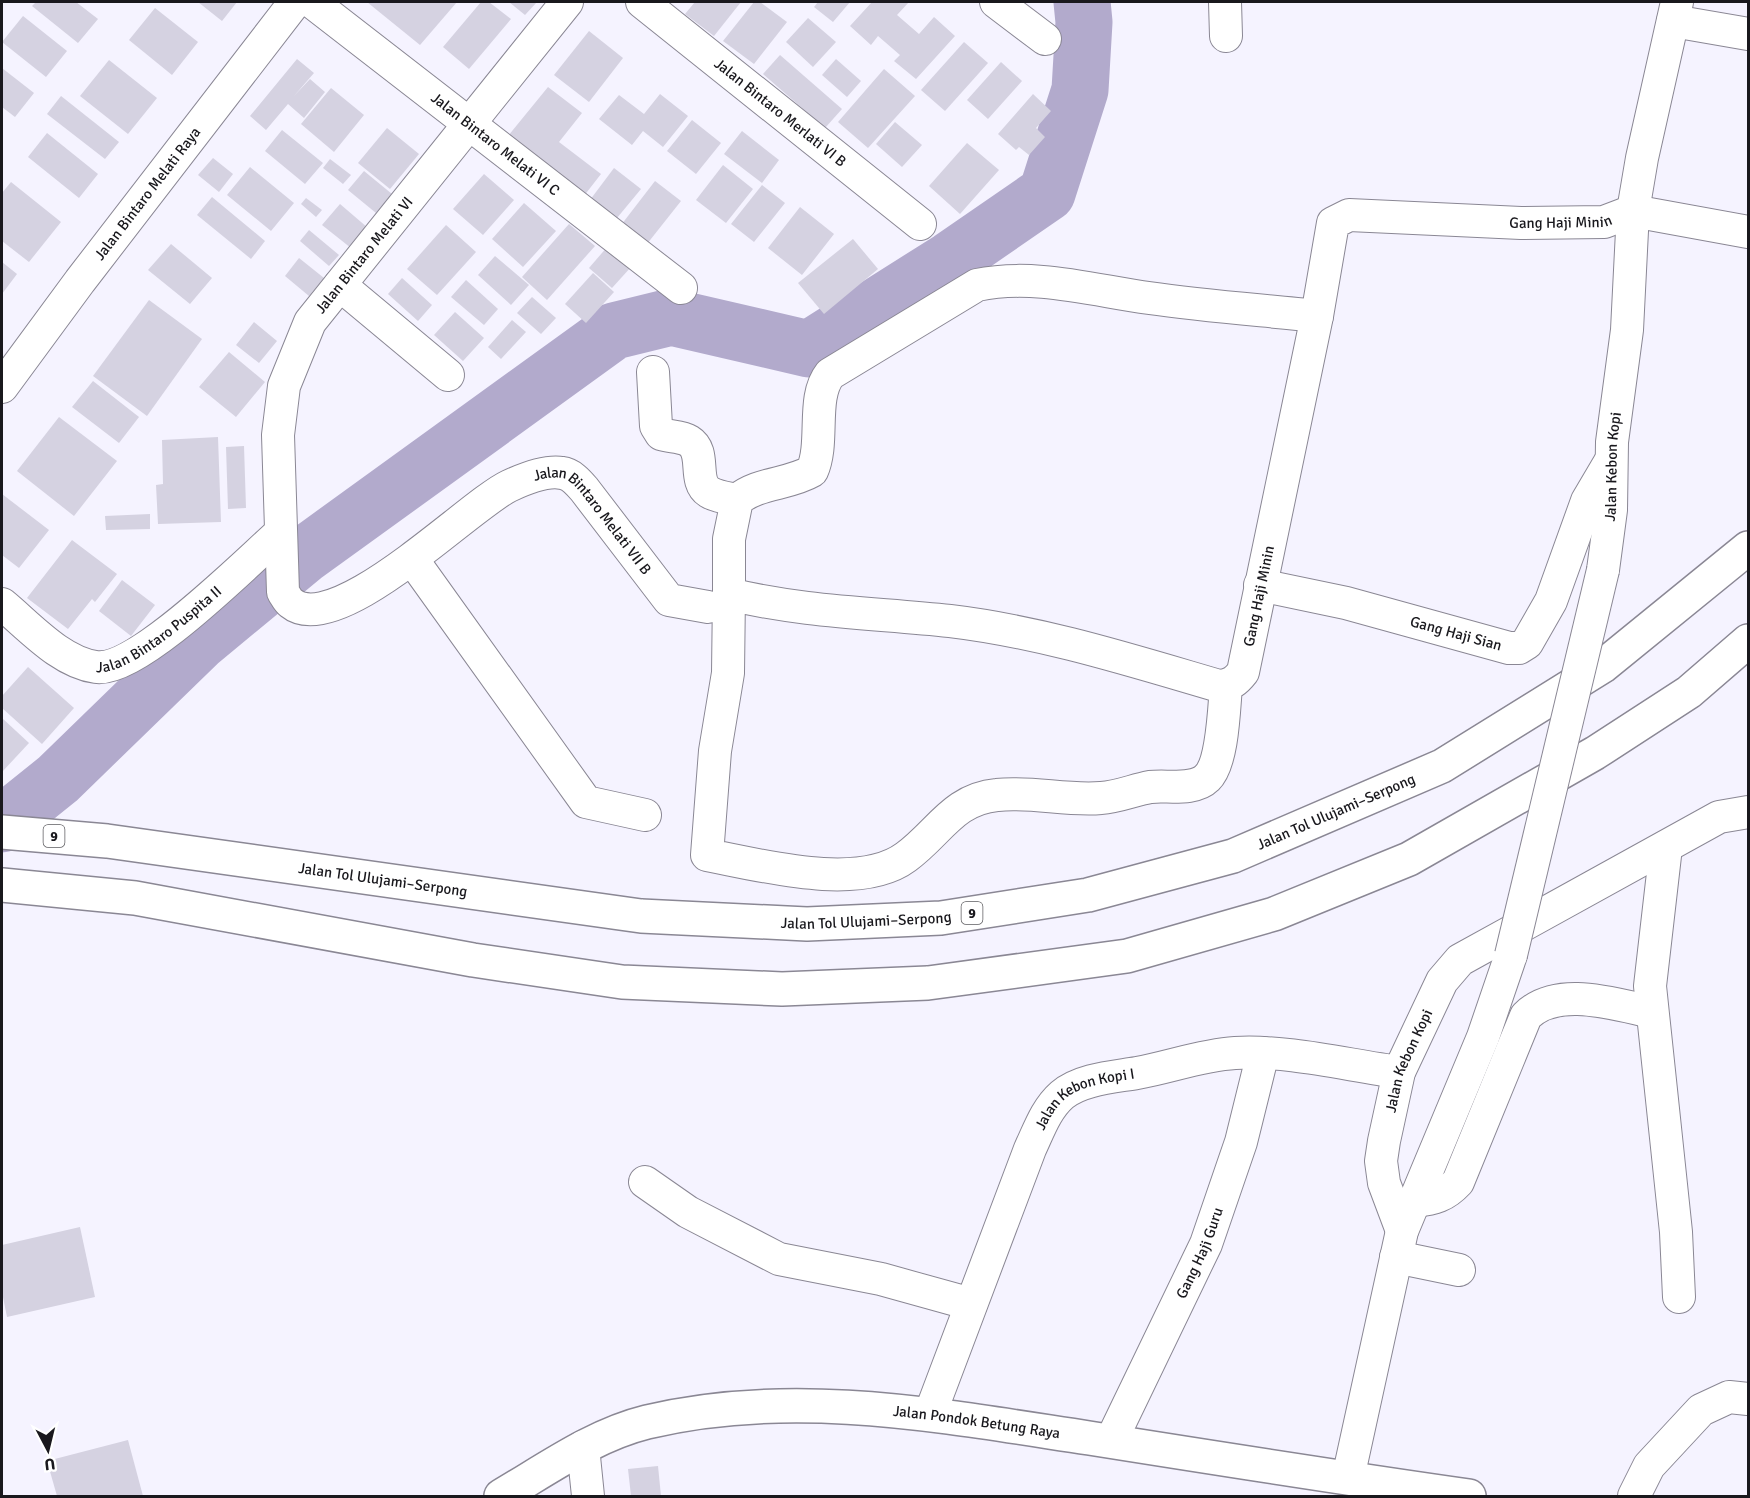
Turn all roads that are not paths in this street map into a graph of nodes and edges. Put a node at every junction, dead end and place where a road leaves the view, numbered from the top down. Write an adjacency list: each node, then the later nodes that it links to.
1 (295, 2): 20 (street, Jalan Bintaro Melati Raya)
2 (312, 2): 11 (street, Jalan Bintaro Melati VI C)
3 (567, 2): 11 (street, Jalan Bintaro Melati VI)
4 (642, 2): 13 (street, Jalan Bintaro Merlati VI B)
5 (996, 2): 10 (street)
6 (1225, 2): 9 (street)
7 (1675, 11): 8 (street); 12 (street, Jalan Kebon Kopi)
8 (1749, 34)
9 (1226, 36)
10 (1045, 39)
11 (470, 123): 15 (street, Jalan Bintaro Melati VI); 16 (street, Jalan Bintaro Melati VI C)
12 (1633, 211): 14 (street); 17 (street, Gang Haji Minin); 21 (street, Jalan Kebon Kopi)
13 (920, 224)
14 (1749, 232)
15 (340, 285): 19 (street); 23 (street, Jalan Bintaro Melati VI)
16 (681, 288)
17 (1317, 316): 22 (street); 26 (street, Gang Haji Minin)
18 (653, 372): 22 (street)
19 (448, 375)
20 (2, 387)
21 (1611, 461): 26 (street, Gang Haji Sian); 41 (street, Jalan Kebon Kopi, bridge)
22 (737, 500): 28 (street)
23 (280, 542): 27 (street, Jalan Bintaro Melati VI); 29 (street, Jalan Bintaro Puspita II)
24 (1749, 548): 34 (main road, Jalan Tol Ulujami–Serpong / 9)
25 (412, 559): 27 (street, Jalan Bintaro Melati VII B); 28 (street, Jalan Bintaro Melati VII B); 33 (street)
26 (1260, 585): 31 (street, Gang Haji Minin)
27 (283, 592)
28 (719, 600): 31 (street); 31 (street)
29 (2, 604)
30 (1749, 641): 36 (main road)
31 (1226, 686)
32 (1749, 812): 35 (street, Jalan Kebon Kopi)
33 (645, 815)
34 (2, 832)
35 (1666, 847): 37 (street); 39 (street, Jalan Kebon Kopi)
36 (2, 885)
37 (1652, 1012): 41 (street); 44 (street)
38 (1263, 1053): 39 (street, Jalan Kebon Kopi I); 45 (street, Jalan Kebon Kopi I); 48 (street, Gang Haji Guru)
39 (1399, 1072): 42 (street, Jalan Kebon Kopi)
40 (645, 1182): 45 (street)
41 (1415, 1201): 42 (street, Jalan Kebon Kopi)
42 (1399, 1244): 43 (street); 50 (street, Jalan Kebon Kopi)
43 (1459, 1270)
44 (1678, 1297)
45 (970, 1304): 47 (street, Jalan Kebon Kopi I)
46 (1749, 1400): 55 (street)
47 (930, 1414): 48 (main road, Jalan Pondok Betung Raya); 49 (main road, Jalan Pondok Betung Raya)
48 (1111, 1442): 50 (main road, Jalan Pondok Betung Raya)
49 (583, 1447): 52 (main road, Jalan Pondok Betung Raya); 53 (street)
50 (1348, 1478): 51 (main road, Jalan Pondok Betung Raya)
51 (1411, 1492): 54 (main road, Jalan Pondok Betung Raya)
52 (501, 1497)
53 (588, 1497)
54 (1469, 1497)
55 (1634, 1497)

